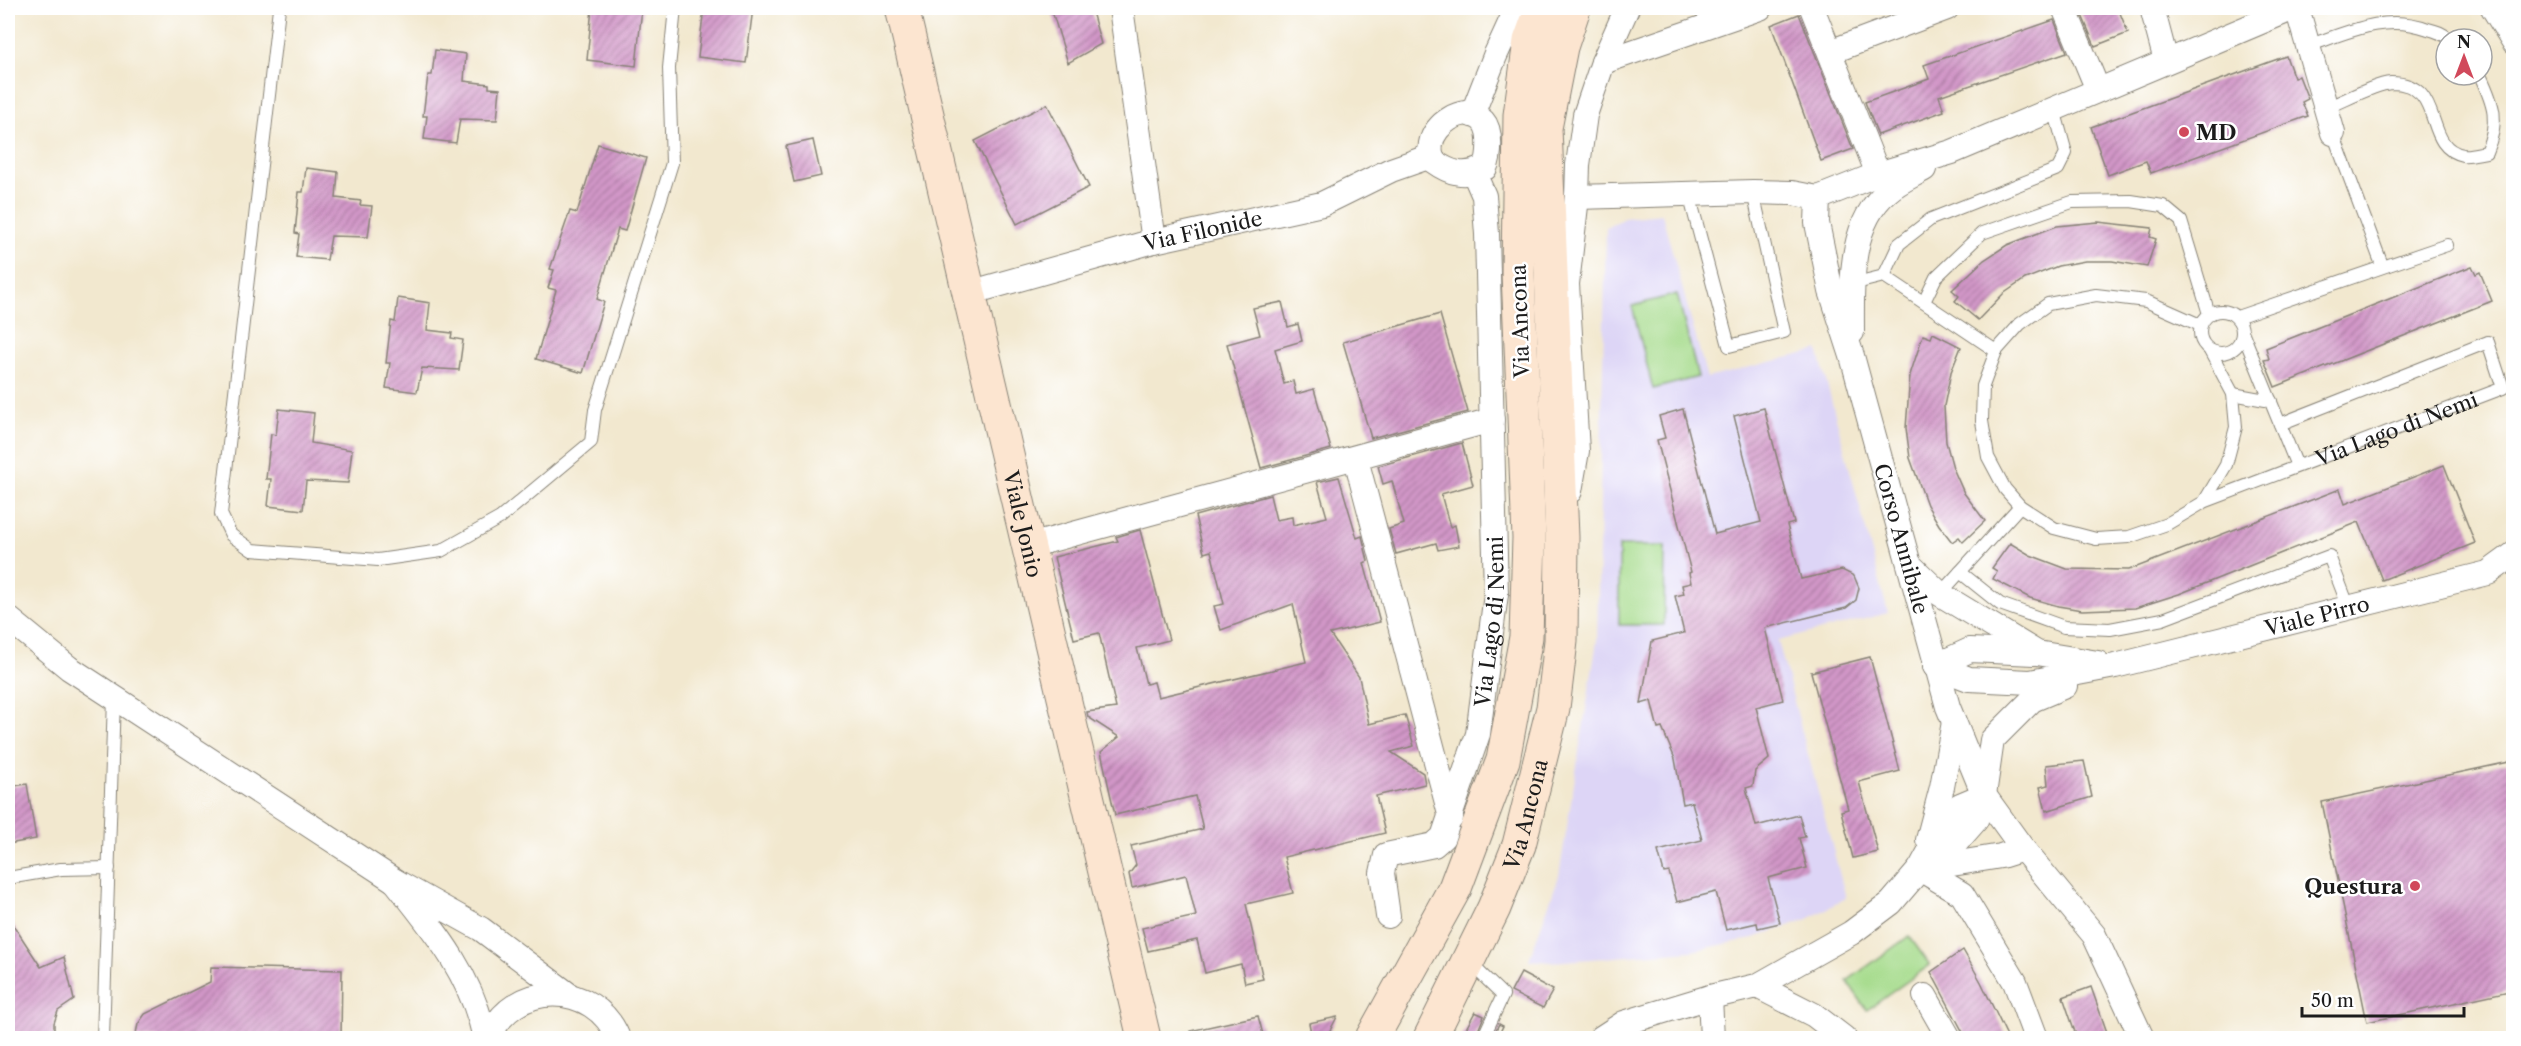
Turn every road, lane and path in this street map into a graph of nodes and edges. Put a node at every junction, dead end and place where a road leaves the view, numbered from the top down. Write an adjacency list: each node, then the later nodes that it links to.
1 (279, 8): 2 (lane)
2 (675, 8)
3 (883, 8): 91 (street, Viale Jonio)
4 (902, 8): 44 (street, Viale Jonio)
5 (1121, 8): 38 (street)
6 (1517, 8): 27 (street)
7 (1542, 8): 41 (street, Via Ancona)
8 (1574, 8): 61 (street, Via Ancona)
9 (1627, 8): 22 (street, Via Ancona)
10 (1761, 8): 22 (street)
11 (1812, 8): 20 (street)
12 (1947, 8): 20 (street)
13 (2064, 8): 24 (street)
14 (2152, 8): 21 (street)
15 (2296, 8): 19 (street); 21 (street)
16 (2493, 8): 18 (street)
17 (2434, 31): 19 (lane)
18 (2514, 42)
19 (2308, 46): 25 (street)
20 (1830, 52): 32 (street)
21 (2166, 61): 24 (street)
22 (1603, 62): 35 (street, Via Ancona)
23 (2486, 87): 25 (lane)
24 (2097, 90): 26 (street)
25 (2326, 108): 28 (street)
26 (2054, 109): 29 (street); 42 (lane)
27 (1472, 115): 30 (street); 31 (street)
28 (2333, 133): 40 (lane)
29 (1952, 152): 32 (street); 43 (street)
30 (1431, 156): 31 (street); 38 (street, Via Filonide)
31 (1474, 173): 37 (street, Via Lago di Nemi)
32 (1878, 174): 36 (street)
33 (1753, 192): 34 (street); 34 (lane); 36 (street)
34 (1689, 194): 35 (street)
35 (1577, 197): 61 (street, Via Ancona)
36 (1818, 198): 52 (street)
37 (1487, 234): 41 (street); 55 (street, Via Lago di Nemi)
38 (1154, 241): 44 (street, Via Filonide)
39 (2447, 245): 40 (lane)
40 (2382, 265): 47 (lane)
41 (1518, 273): 93 (street, Via Ancona)
42 (1884, 276): 43 (lane); 45 (lane)
43 (1852, 284): 52 (street)
44 (969, 293): 62 (street, Viale Jonio)
45 (1923, 302): 46 (lane); 50 (lane)
46 (2209, 314): 47 (lane); 48 (lane)
47 (2236, 317): 49 (lane)
48 (2200, 325): 50 (lane); 51 (lane)
49 (2242, 331): 51 (lane); 54 (lane)
50 (1996, 351): 60 (lane, Via Lago di Nemi)
51 (2210, 351): 53 (lane)
52 (1852, 356): 64 (street, Corso Annibale)
53 (2233, 394): 54 (lane); 59 (lane)
54 (2271, 401): 56 (lane)
55 (1492, 420): 57 (street); 75 (street, Via Lago di Nemi)
56 (2280, 424): 58 (lane); 58 (lane, Via Lago di Nemi)
57 (1356, 459): 62 (street); 75 (street)
58 (2297, 466): 59 (lane, Via Lago di Nemi)
59 (2204, 502): 60 (lane, Via Lago di Nemi)
60 (2020, 506): 65 (lane)
61 (1562, 537): 82 (street, Via Ancona)
62 (1029, 546): 92 (street, Viale Jonio)
63 (2514, 554): 67 (street, Viale Pirro)
64 (1910, 565): 66 (street, Viale Pirro); 70 (street, Corso Annibale)
65 (1960, 572): 66 (lane); 67 (lane)
66 (1940, 594): 69 (street, Viale Pirro)
67 (2349, 608): 71 (street, Viale Pirro)
68 (8, 618): 72 (street)
69 (2037, 653): 70 (street, Viale Pirro); 71 (street, Viale Pirro)
70 (1935, 666): 71 (street, Viale Pirro); 73 (street, Corso Annibale)
71 (2115, 666): 74 (street, Viale Pirro)
72 (114, 698): 77 (lane); 80 (street)
73 (1954, 722): 74 (street, Corso Annibale); 78 (street, Corso Annibale)
74 (1984, 795): 76 (street, Corso Annibale); 78 (street, Corso Annibale)
75 (1451, 818): 81 (street, Via Lago di Nemi)
76 (2023, 849): 78 (street); 101 (street, Corso Annibale)
77 (109, 868): 79 (lane); 87 (lane)
78 (1920, 869): 83 (street, Corso Annibale); 100 (street)
79 (8, 878)
80 (395, 881): 84 (street); 88 (street)
81 (1388, 916)
82 (1468, 961): 94 (street, Via Ancona); 95 (lane)
83 (1757, 986): 86 (street, Corso Annibale); 98 (street)
84 (569, 995): 89 (street); 90 (street)
85 (1925, 996): 99 (street)
86 (1710, 997): 96 (street, Corso Annibale); 97 (street)
87 (103, 1038)
88 (484, 1038)
89 (489, 1038)
90 (618, 1038)
91 (1122, 1038)
92 (1144, 1038)
93 (1372, 1038)
94 (1430, 1038)
95 (1482, 1038)
96 (1601, 1038)
97 (1712, 1038)
98 (1844, 1038)
99 (1949, 1038)
100 (2036, 1038)
101 (2142, 1038)

